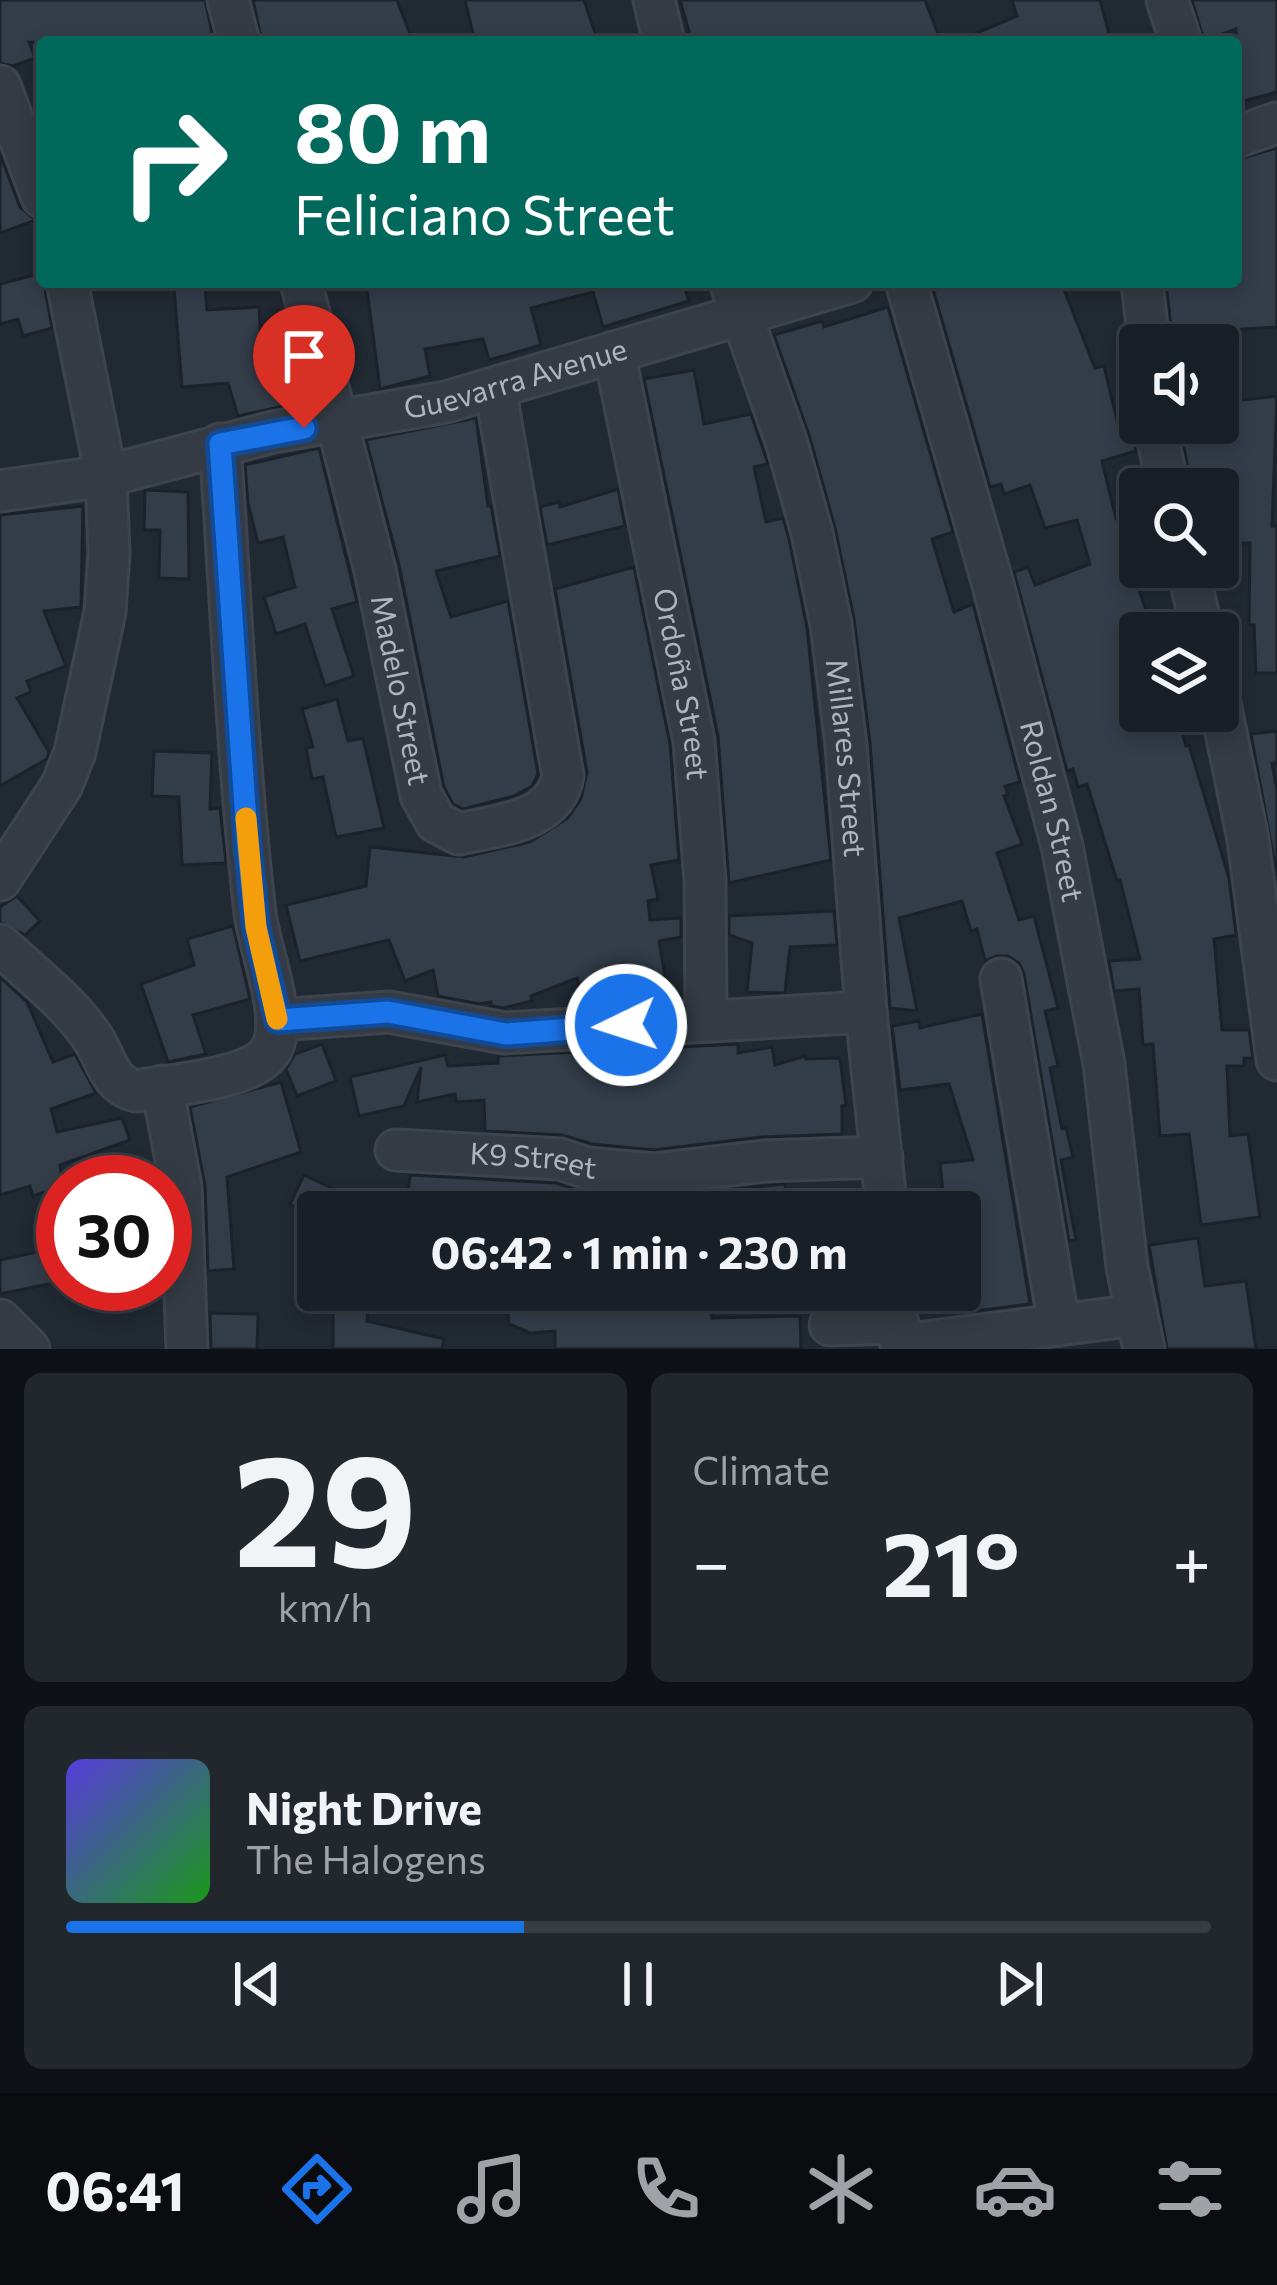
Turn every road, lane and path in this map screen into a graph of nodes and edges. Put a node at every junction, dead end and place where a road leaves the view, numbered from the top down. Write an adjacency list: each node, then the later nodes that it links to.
1 (228, 0): 4 (street)
2 (654, 0): 5 (street)
3 (1167, 0): 6 (street)
4 (237, 36)
5 (663, 36)
6 (1179, 36)
7 (0, 86): 8 (street); 11 (street)
8 (36, 89)
9 (1277, 123): 10 (street)
10 (1242, 134)
11 (36, 180)
12 (68, 288): 23 (street)
13 (302, 288): 21 (street)
14 (808, 288): 17 (street, Guevarra Avenue)
15 (908, 288): 41 (street, Roldan Street)
16 (1143, 288): 18 (street)
17 (734, 298): 19 (street, Guevarra Avenue); 29 (street, Millares Street)
18 (1147, 324)
19 (614, 352): 20 (street, Guevarra Avenue); 30 (street, Ordoña Street)
20 (495, 388): 21 (street, Guevarra Avenue); 21 (street, Madelo Street)
21 (335, 422): 22 (street, Guevarra Avenue)
22 (220, 444): 23 (street, Guevarra Avenue); 31 (street)
23 (106, 476): 24 (street, Guevarra Avenue); 26 (street)
24 (0, 490)
25 (1226, 732): 32 (street)
26 (0, 880)
27 (0, 945): 33 (street)
28 (1001, 979): 39 (street)
29 (866, 1012): 30 (street); 35 (street, Millares Street)
30 (706, 1019): 31 (street)
31 (278, 1020): 33 (street)
32 (1277, 1060)
33 (162, 1086): 43 (street)
34 (397, 1150): 35 (street, K9 Street)
35 (882, 1157): 36 (street, Millares Street)
36 (885, 1191)
37 (0, 1320): 42 (street)
38 (830, 1325): 40 (street)
39 (1058, 1325): 40 (street); 41 (street)
40 (899, 1327)
41 (1140, 1332)
42 (29, 1349)
43 (187, 1349)

